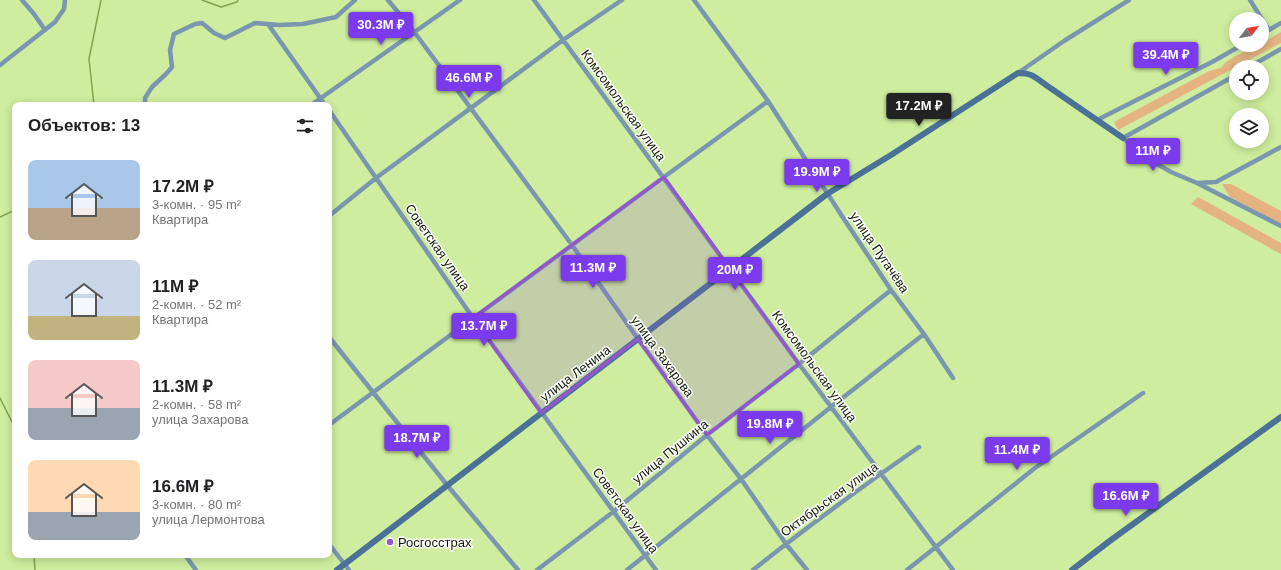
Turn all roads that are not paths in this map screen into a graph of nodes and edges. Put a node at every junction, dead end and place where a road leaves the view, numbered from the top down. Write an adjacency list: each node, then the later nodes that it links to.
1 (22, 0): 14 (street)
2 (65, 0): 14 (street)
3 (355, 0): 13 (street)
4 (388, 0): 16 (street, улица Захарова)
5 (460, 0): 16 (street)
6 (534, 0): 17 (street, Комсомольская улица)
7 (622, 0): 17 (street)
8 (694, 0): 25 (street, улица Пугачёва)
9 (1130, 0): 22 (street)
10 (1250, 0): 11 (street)
11 (1258, 12)
12 (1281, 23): 15 (street)
13 (268, 24): 24 (street); 26 (street)
14 (45, 30): 21 (street)
15 (1269, 30)
16 (414, 33): 24 (street); 29 (street, улица Захарова)
17 (563, 40): 29 (street); 34 (street, Комсомольская улица)
18 (1281, 49): 20 (street)
19 (1229, 52): 31 (street)
20 (1261, 60)
21 (0, 65)
22 (1018, 73): 31 (street); 37 (street, улица Ленина)
23 (1229, 79): 32 (street)
24 (320, 98): 27 (street); 28 (street)
25 (768, 101): 34 (street); 37 (street, улица Пугачёва)
26 (145, 102)
27 (315, 102)
28 (323, 102)
29 (470, 109): 35 (street); 40 (street, улица Захарова)
30 (332, 114): 35 (street, Советская улица)
31 (1097, 120): 32 (street)
32 (1123, 138): 36 (street)
33 (1281, 146): 36 (street)
34 (664, 177): 40 (street); 41 (street, Комсомольская улица)
35 (376, 178): 38 (street); 43 (street, Советская улица)
36 (1197, 183): 39 (street)
37 (828, 194): 41 (street, улица Ленина); 42 (street, улица Пугачёва)
38 (332, 214)
39 (1281, 226)
40 (572, 245): 43 (street); 45 (street, улица Захарова)
41 (730, 270): 45 (street, улица Ленина); 47 (street, Комсомольская улица)
42 (891, 290): 44 (street, улица Пугачёва); 47 (street, улица Пушкина)
43 (473, 318): 49 (street); 52 (street, Советская улица)
44 (924, 334): 48 (street, улица Пугачёва); 51 (street)
45 (638, 339): 52 (street, улица Ленина); 55 (street, улица Захарова)
46 (332, 341): 49 (street)
47 (799, 364): 51 (street, Комсомольская улица); 55 (street, улица Пушкина)
48 (953, 378)
49 (374, 393): 54 (street); 59 (street)
50 (1143, 393): 62 (street)
51 (831, 407): 57 (street, Комсомольская улица); 58 (street)
52 (541, 413): 59 (street, улица Ленина); 60 (street, Советская улица)
53 (1281, 417): 78 (street)
54 (332, 423)
55 (707, 435): 58 (street, улица Захарова); 60 (street, улица Пушкина)
56 (919, 447): 57 (street, Октябрьская улица)
57 (881, 474): 61 (street, Октябрьская улица); 62 (street, Комсомольская улица)
58 (741, 479): 61 (street, улица Захарова); 64 (street)
59 (447, 485): 66 (street, улица Ленина); 70 (street)
60 (613, 512): 64 (street, Советская улица); 71 (street, улица Пушкина)
61 (786, 544): 74 (street, Октябрьская улица); 75 (street, улица Захарова)
62 (936, 547): 76 (street); 77 (street, Комсомольская улица)
63 (332, 548): 66 (street)
64 (645, 555): 72 (street); 73 (street, Советская улица)
65 (187, 558): 67 (street)
66 (344, 564): 68 (street, улица Ленина); 69 (street)
67 (196, 570)
68 (337, 570)
69 (349, 570)
70 (518, 570)
71 (537, 570)
72 (628, 570)
73 (656, 570)
74 (753, 570)
75 (807, 570)
76 (907, 570)
77 (953, 570)
78 (1072, 570)

